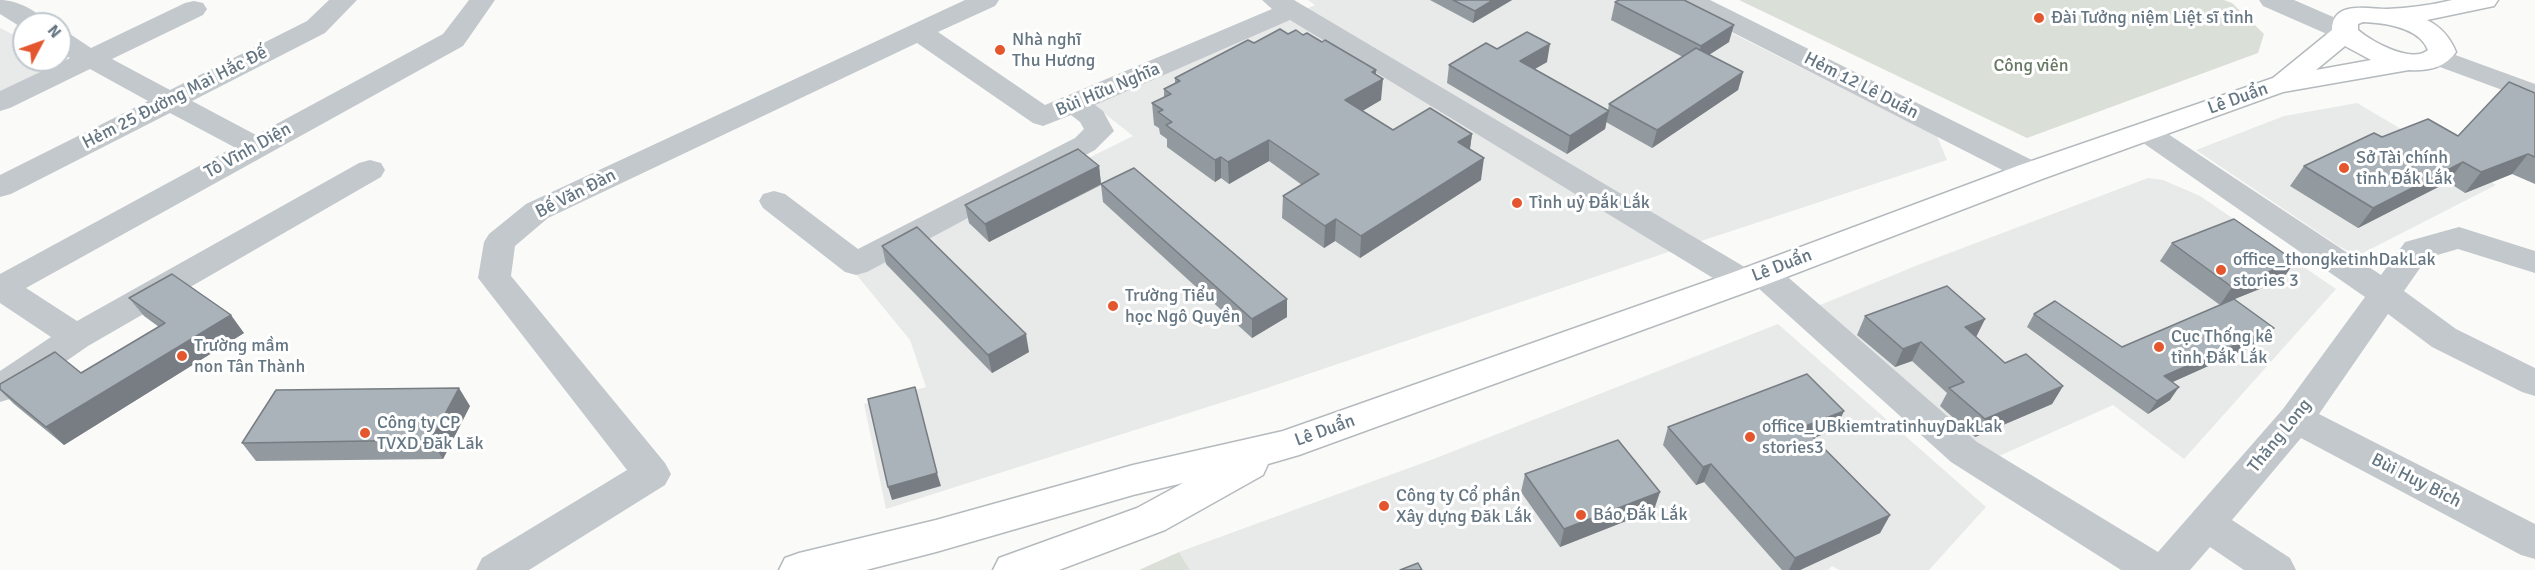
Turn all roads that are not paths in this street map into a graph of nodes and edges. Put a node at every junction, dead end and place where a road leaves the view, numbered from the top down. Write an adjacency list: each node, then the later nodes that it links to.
1 (344, 0): 21 (street, Hẻm 25 Đường Mai Hắc Đế)
2 (482, 0): 25 (street, Tô Vĩnh Diện)
3 (986, 0): 13 (street, Bế Văn Đàn)
4 (1690, 0): 27 (street, Hẻm 12 Lê Duẩn)
5 (2272, 0): 14 (street)
6 (2313, 0): 12 (street)
7 (2481, 1): 12 (main road); 16 (main road)
8 (0, 3): 11 (street)
9 (1283, 5): 23 (street, Bùi Hữu Nghĩa); 31 (street)
10 (194, 9): 17 (street)
11 (15, 12)
12 (2377, 15): 14 (main road, Lê Duẩn); 16 (main road)
13 (920, 32): 23 (street, Bùi Hữu Nghĩa); 42 (street, Bế Văn Đàn)
14 (2345, 32): 18 (main road); 19 (main road, Lê Duẩn)
15 (72, 47): 17 (street)
16 (2438, 48): 18 (main road, Lê Duẩn); 20 (street)
17 (89, 58): 21 (street); 22 (street)
18 (2410, 62): 19 (main road, Lê Duẩn)
19 (2277, 85): 24 (main road, Lê Duẩn)
20 (2535, 94)
21 (170, 100): 25 (street); 28 (street, Hẻm 25 Đường Mai Hắc Đế)
22 (0, 102)
23 (1074, 104): 29 (street)
24 (2145, 132): 27 (main road, Lê Duẩn); 33 (street)
25 (256, 147): 32 (street, Tô Vĩnh Diện)
26 (370, 170): 34 (street)
27 (2031, 172): 31 (main road, Lê Duẩn)
28 (0, 187)
29 (774, 201)
30 (2535, 262): 33 (street, Thăng Long)
31 (1752, 277): 38 (main road, Lê Duẩn); 46 (street)
32 (0, 288): 34 (street)
33 (2383, 293): 35 (street); 37 (street, Thăng Long)
34 (76, 337): 36 (street)
35 (2535, 383)
36 (0, 389)
37 (2296, 419): 39 (street, Thăng Long); 41 (street, Bùi Huy Bích)
38 (1286, 445): 40 (main road, Lê Duẩn); 45 (main road, Lê Duẩn)
39 (2206, 524): 47 (street, Thăng Long); 48 (street)
40 (936, 536): 43 (main road, Lê Duẩn); 44 (main road)
41 (2535, 543)
42 (496, 570)
43 (800, 570)
44 (876, 570)
45 (1013, 570)
46 (2154, 570)
47 (2166, 570)
48 (2276, 570)

